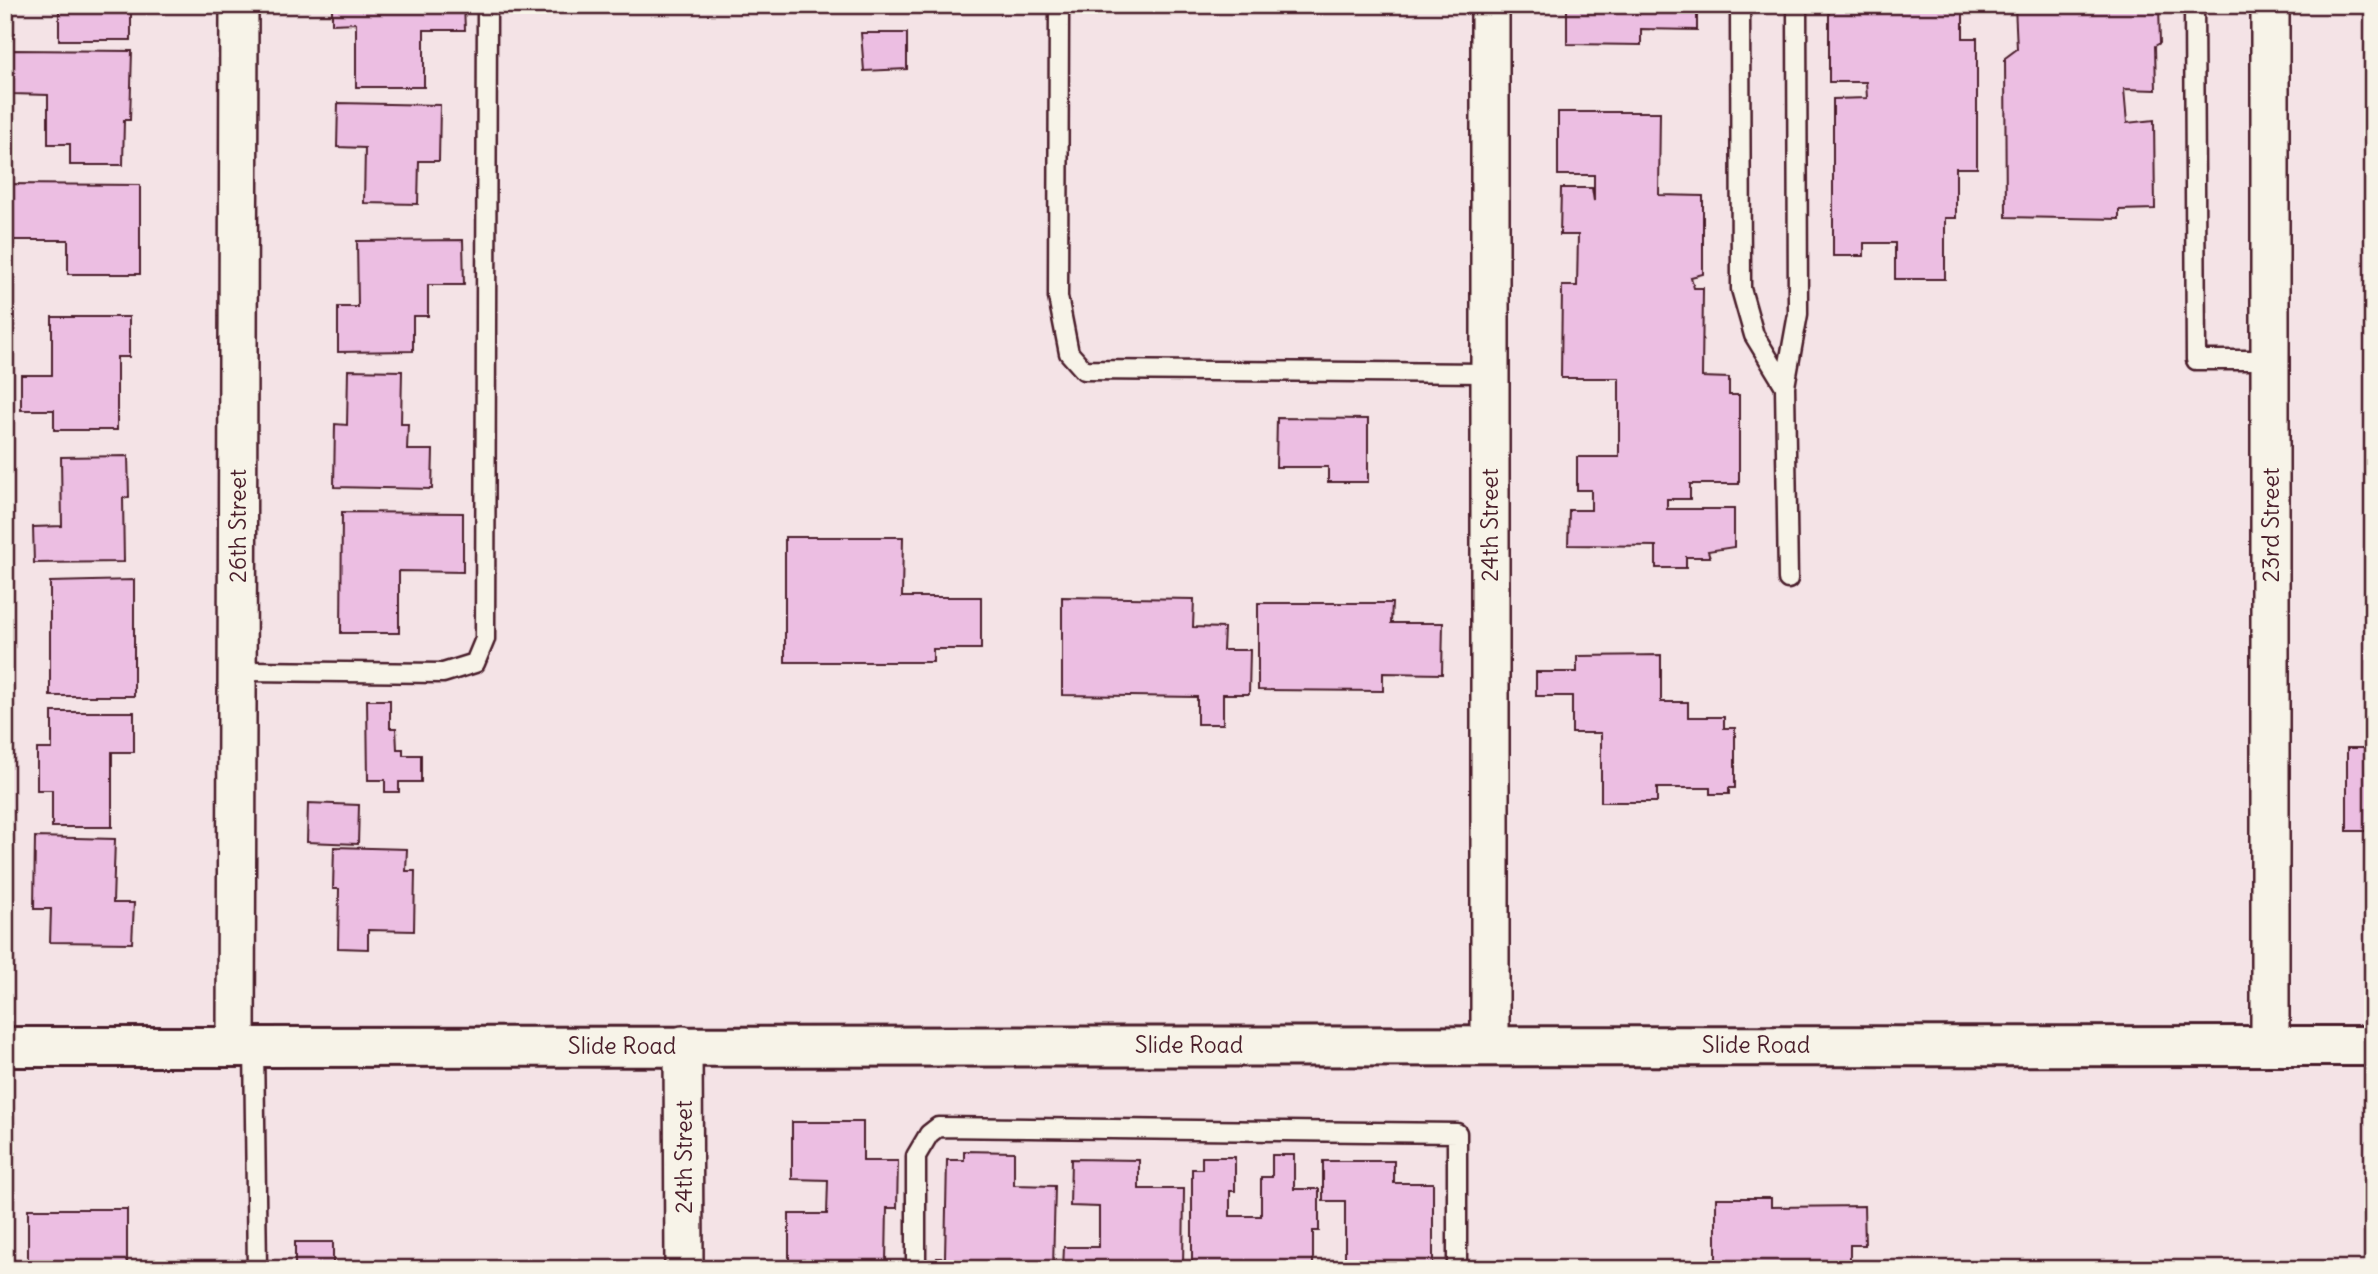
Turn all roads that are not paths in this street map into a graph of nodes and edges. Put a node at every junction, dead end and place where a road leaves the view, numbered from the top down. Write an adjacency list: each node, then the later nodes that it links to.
1 (239, 5): 13 (street, 26th Street)
2 (486, 5): 13 (lane)
3 (1059, 5): 10 (lane)
4 (1490, 5): 10 (street, 24th Street)
5 (1740, 5): 11 (lane)
6 (1797, 5): 11 (lane)
7 (2194, 5): 9 (lane)
8 (2270, 5): 9 (street, 23rd Street)
9 (2271, 360): 16 (street, 23rd Street)
10 (1490, 373): 14 (street, 24th Street)
11 (1785, 386): 12 (lane)
12 (1788, 579)
13 (237, 671): 17 (street, 26th Street)
14 (1490, 1044): 15 (main road, Slide Road); 16 (main road, Slide Road)
15 (683, 1045): 17 (main road, Slide Road); 21 (street, 24th Street)
16 (2270, 1045): 18 (main road, Slide Road)
17 (245, 1046): 19 (main road, Slide Road); 20 (lane)
18 (2373, 1046)
19 (5, 1047)
20 (257, 1269)
21 (684, 1269)
22 (916, 1269): 23 (lane)
23 (1457, 1269)

